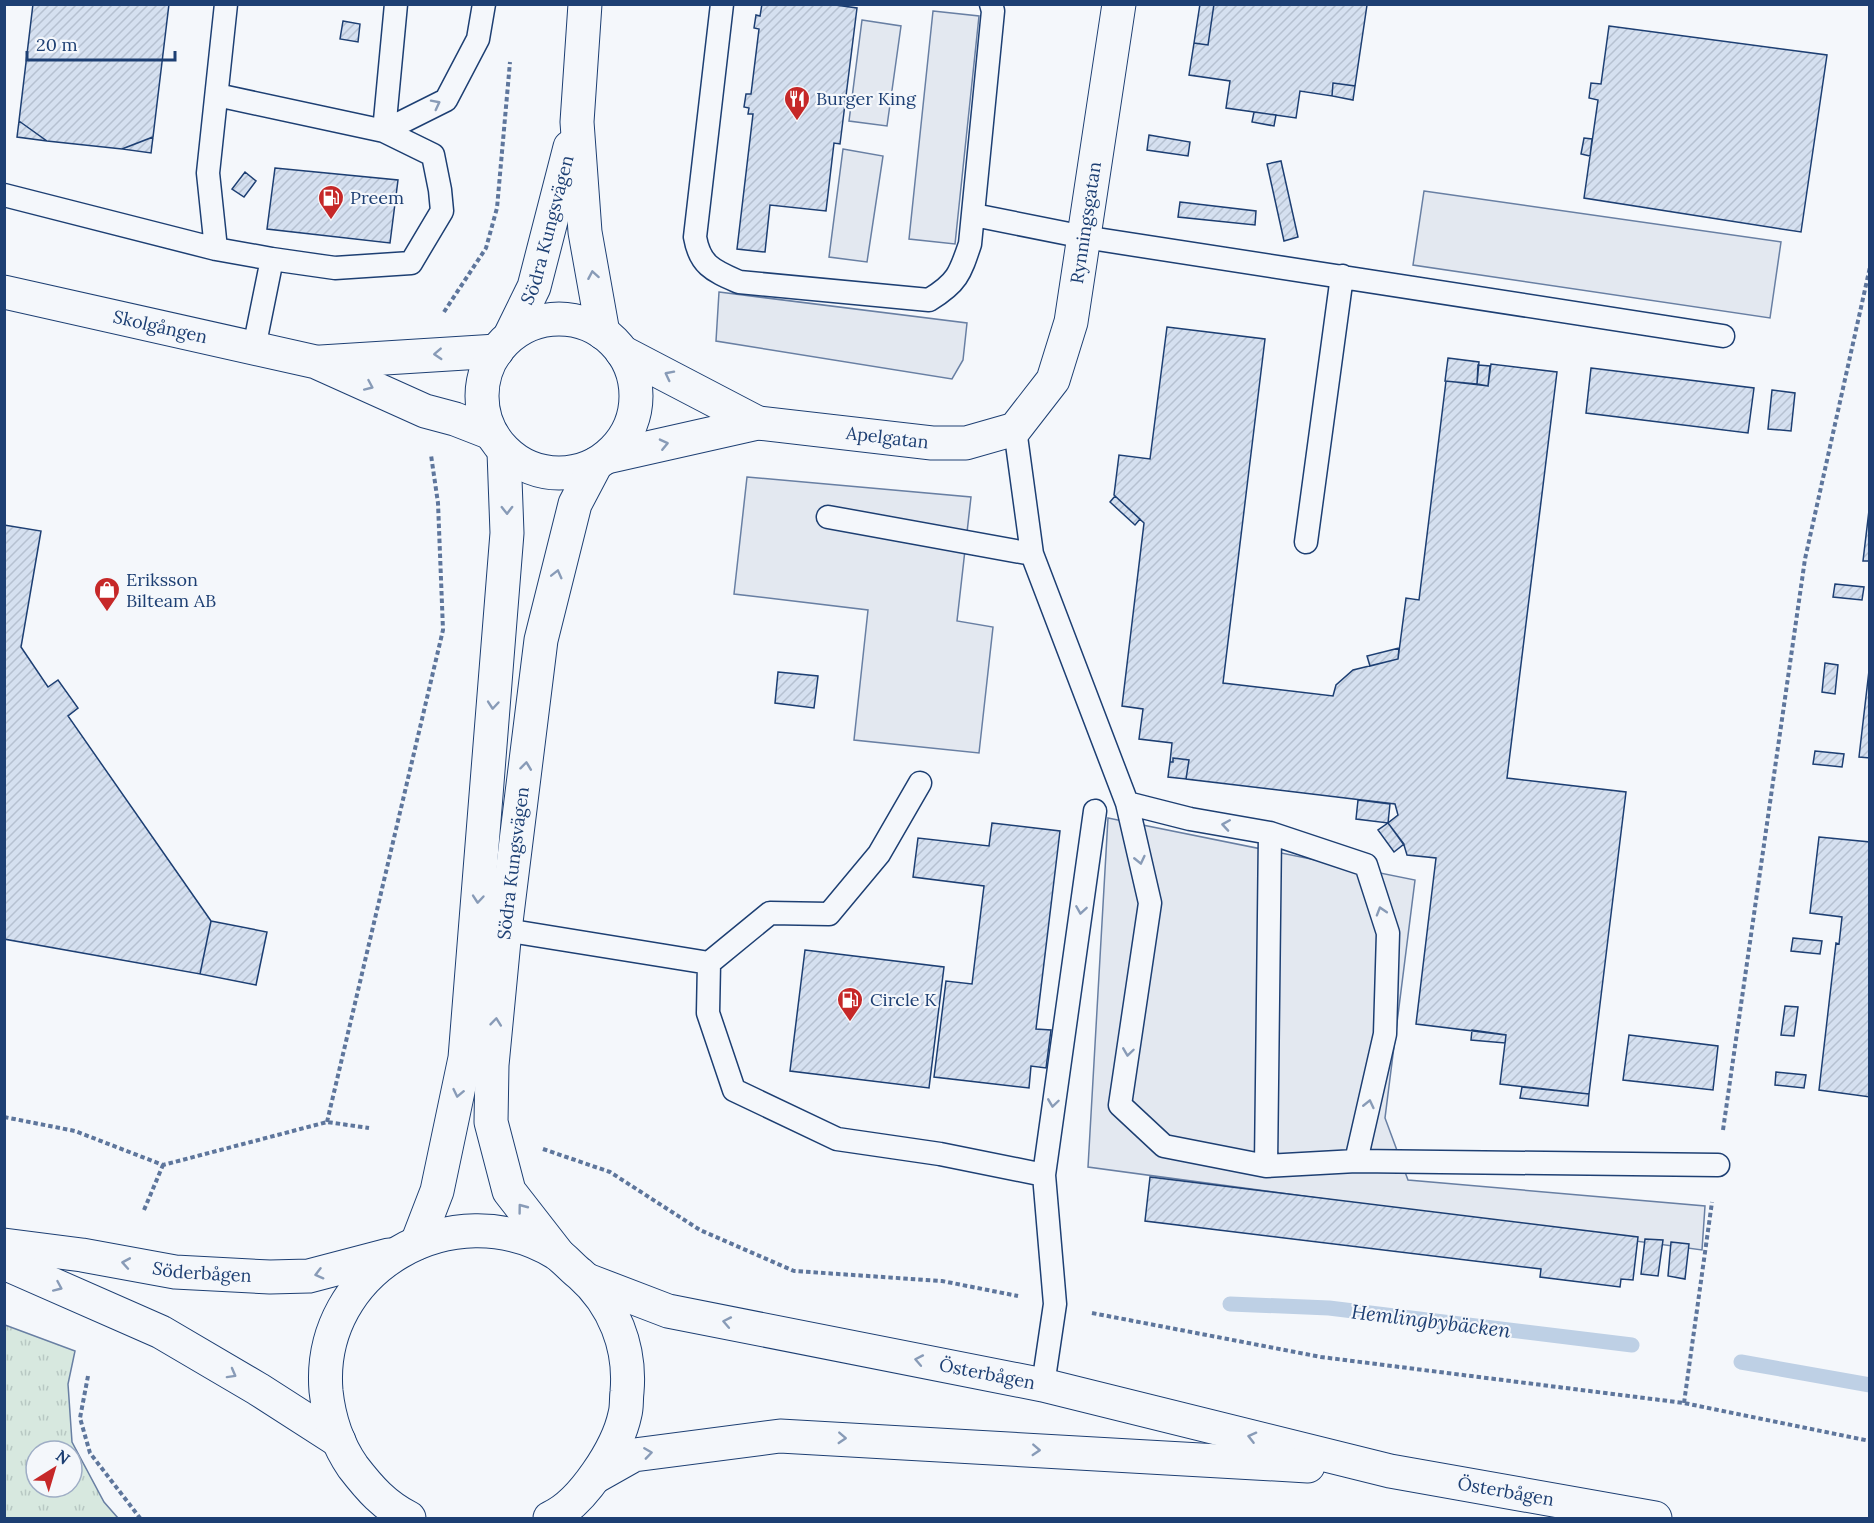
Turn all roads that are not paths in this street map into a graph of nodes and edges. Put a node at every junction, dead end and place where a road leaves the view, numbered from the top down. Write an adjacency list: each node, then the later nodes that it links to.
1 (226, 4): 8 (lane)
2 (396, 4): 10 (lane)
3 (484, 4): 10 (lane, one-way to 3)
4 (585, 4): 9 (main road, Södra Kungsvägen)
5 (722, 4): 12 (lane)
6 (991, 4): 12 (lane)
7 (1119, 4): 13 (main road, Rynningsgatan)
8 (217, 95): 10 (lane); 14 (lane)
9 (576, 122): 19 (main road, Södra Kungsvägen); 20 (main road, Södra Kungsvägen, one-way to 9)
10 (384, 130): 15 (lane)
11 (4, 195): 14 (lane)
12 (974, 215): 13 (lane)
13 (1084, 237): 16 (lane); 24 (main road, Rynningsgatan)
14 (216, 249): 15 (lane)
15 (272, 260): 21 (lane)
16 (1342, 276): 18 (lane); 28 (lane)
17 (4, 292): 21 (main road, Skolgången)
18 (1723, 336)
19 (504, 342): 20 (main road); 22 (main road, Skolgången, one-way to 22); 25 (main road)
20 (612, 342): 23 (main road, Apelgatan, one-way to 20); 26 (main road)
21 (254, 348): 22 (main road, Skolgången)
22 (316, 362): 25 (main road, Skolgången, one-way to 25)
23 (758, 423): 24 (main road, Apelgatan); 26 (main road, Apelgatan, one-way to 23)
24 (1015, 429): 29 (lane)
25 (498, 443): 26 (main road); 41 (main road, Södra Kungsvägen, one-way to 41)
26 (602, 460): 34 (main road, Södra Kungsvägen, one-way to 26)
27 (828, 517): 29 (lane)
28 (1306, 542)
29 (1032, 554): 31 (lane)
30 (920, 783): 35 (lane)
31 (1127, 803): 33 (lane, one-way to 31); 38 (lane, one-way to 38)
32 (1095, 811): 39 (lane, one-way to 39)
33 (1270, 832): 36 (lane, one-way to 33); 38 (lane)
34 (506, 930): 35 (lane); 42 (main road, Södra Kungsvägen, one-way to 34)
35 (709, 963): 39 (lane)
36 (1356, 1161): 37 (lane); 38 (lane)
37 (1718, 1165)
38 (1266, 1166)
39 (1044, 1174): 45 (lane)
40 (4, 1245): 41 (main road, Söderbågen, one-way to 40)
41 (406, 1248): 42 (main road, Söderbågen); 46 (main road)
42 (558, 1254): 44 (main road)
43 (4, 1263): 46 (main road, one-way to 46)
44 (586, 1280): 45 (main road, Österbågen, one-way to 44); 48 (main road)
45 (1044, 1385): 47 (main road, Österbågen, one-way to 45)
46 (339, 1441): 49 (main road)
47 (1390, 1471): 48 (main road, Österbågen, one-way to 47); 52 (main road, Österbågen)
48 (595, 1477): 51 (main road)
49 (371, 1505): 50 (main road)
50 (409, 1518)
51 (552, 1518)
52 (1655, 1518)

